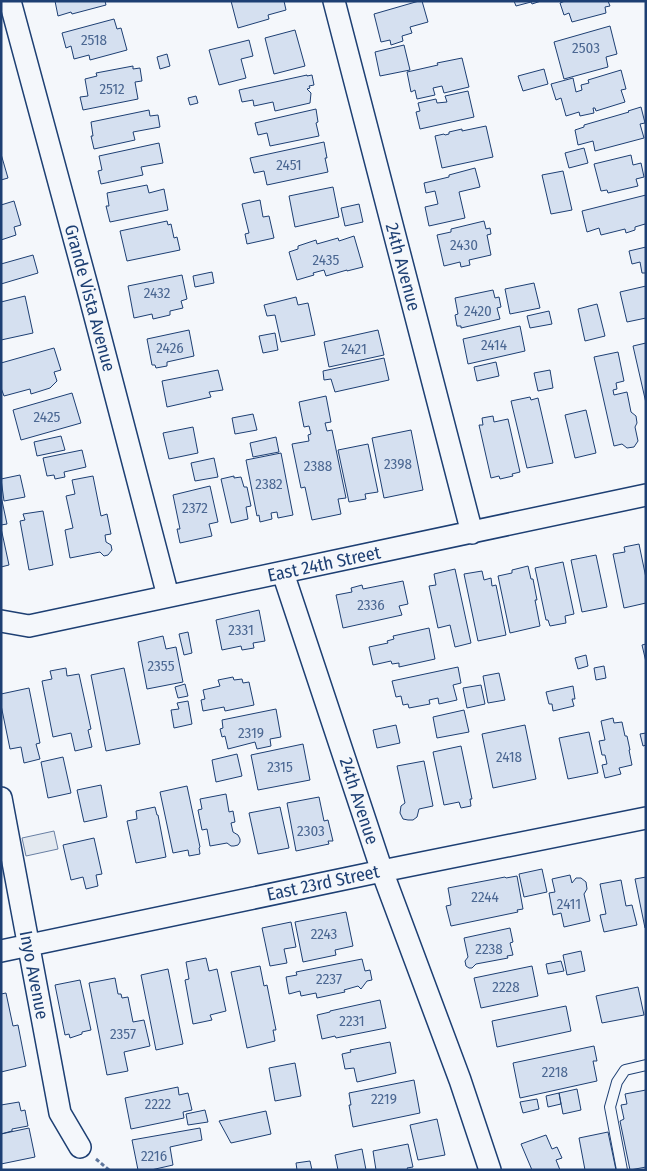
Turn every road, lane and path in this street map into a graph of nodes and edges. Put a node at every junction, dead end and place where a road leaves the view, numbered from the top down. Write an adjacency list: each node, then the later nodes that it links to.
1 (10, 1): 6 (street, Grande Vista Avenue)
2 (334, 1): 4 (street, 24th Avenue)
3 (646, 495): 4 (street, East 24th Street)
4 (472, 533): 5 (street, East 24th Street)
5 (283, 573): 6 (street, East 24th Street); 10 (street, 24th Avenue)
6 (168, 596): 7 (street, East 24th Street)
7 (1, 621)
8 (1, 798): 11 (street, Inyo Avenue)
9 (646, 818): 10 (street, East 23rd Street)
10 (382, 870): 11 (street, East 23rd Street); 15 (street, 24th Avenue)
11 (28, 946): 12 (street, East 23rd Street); 14 (street, Inyo Avenue)
12 (1, 951)
13 (646, 1065): 16 (lane)
14 (80, 1147)
15 (490, 1170)
16 (622, 1170)

